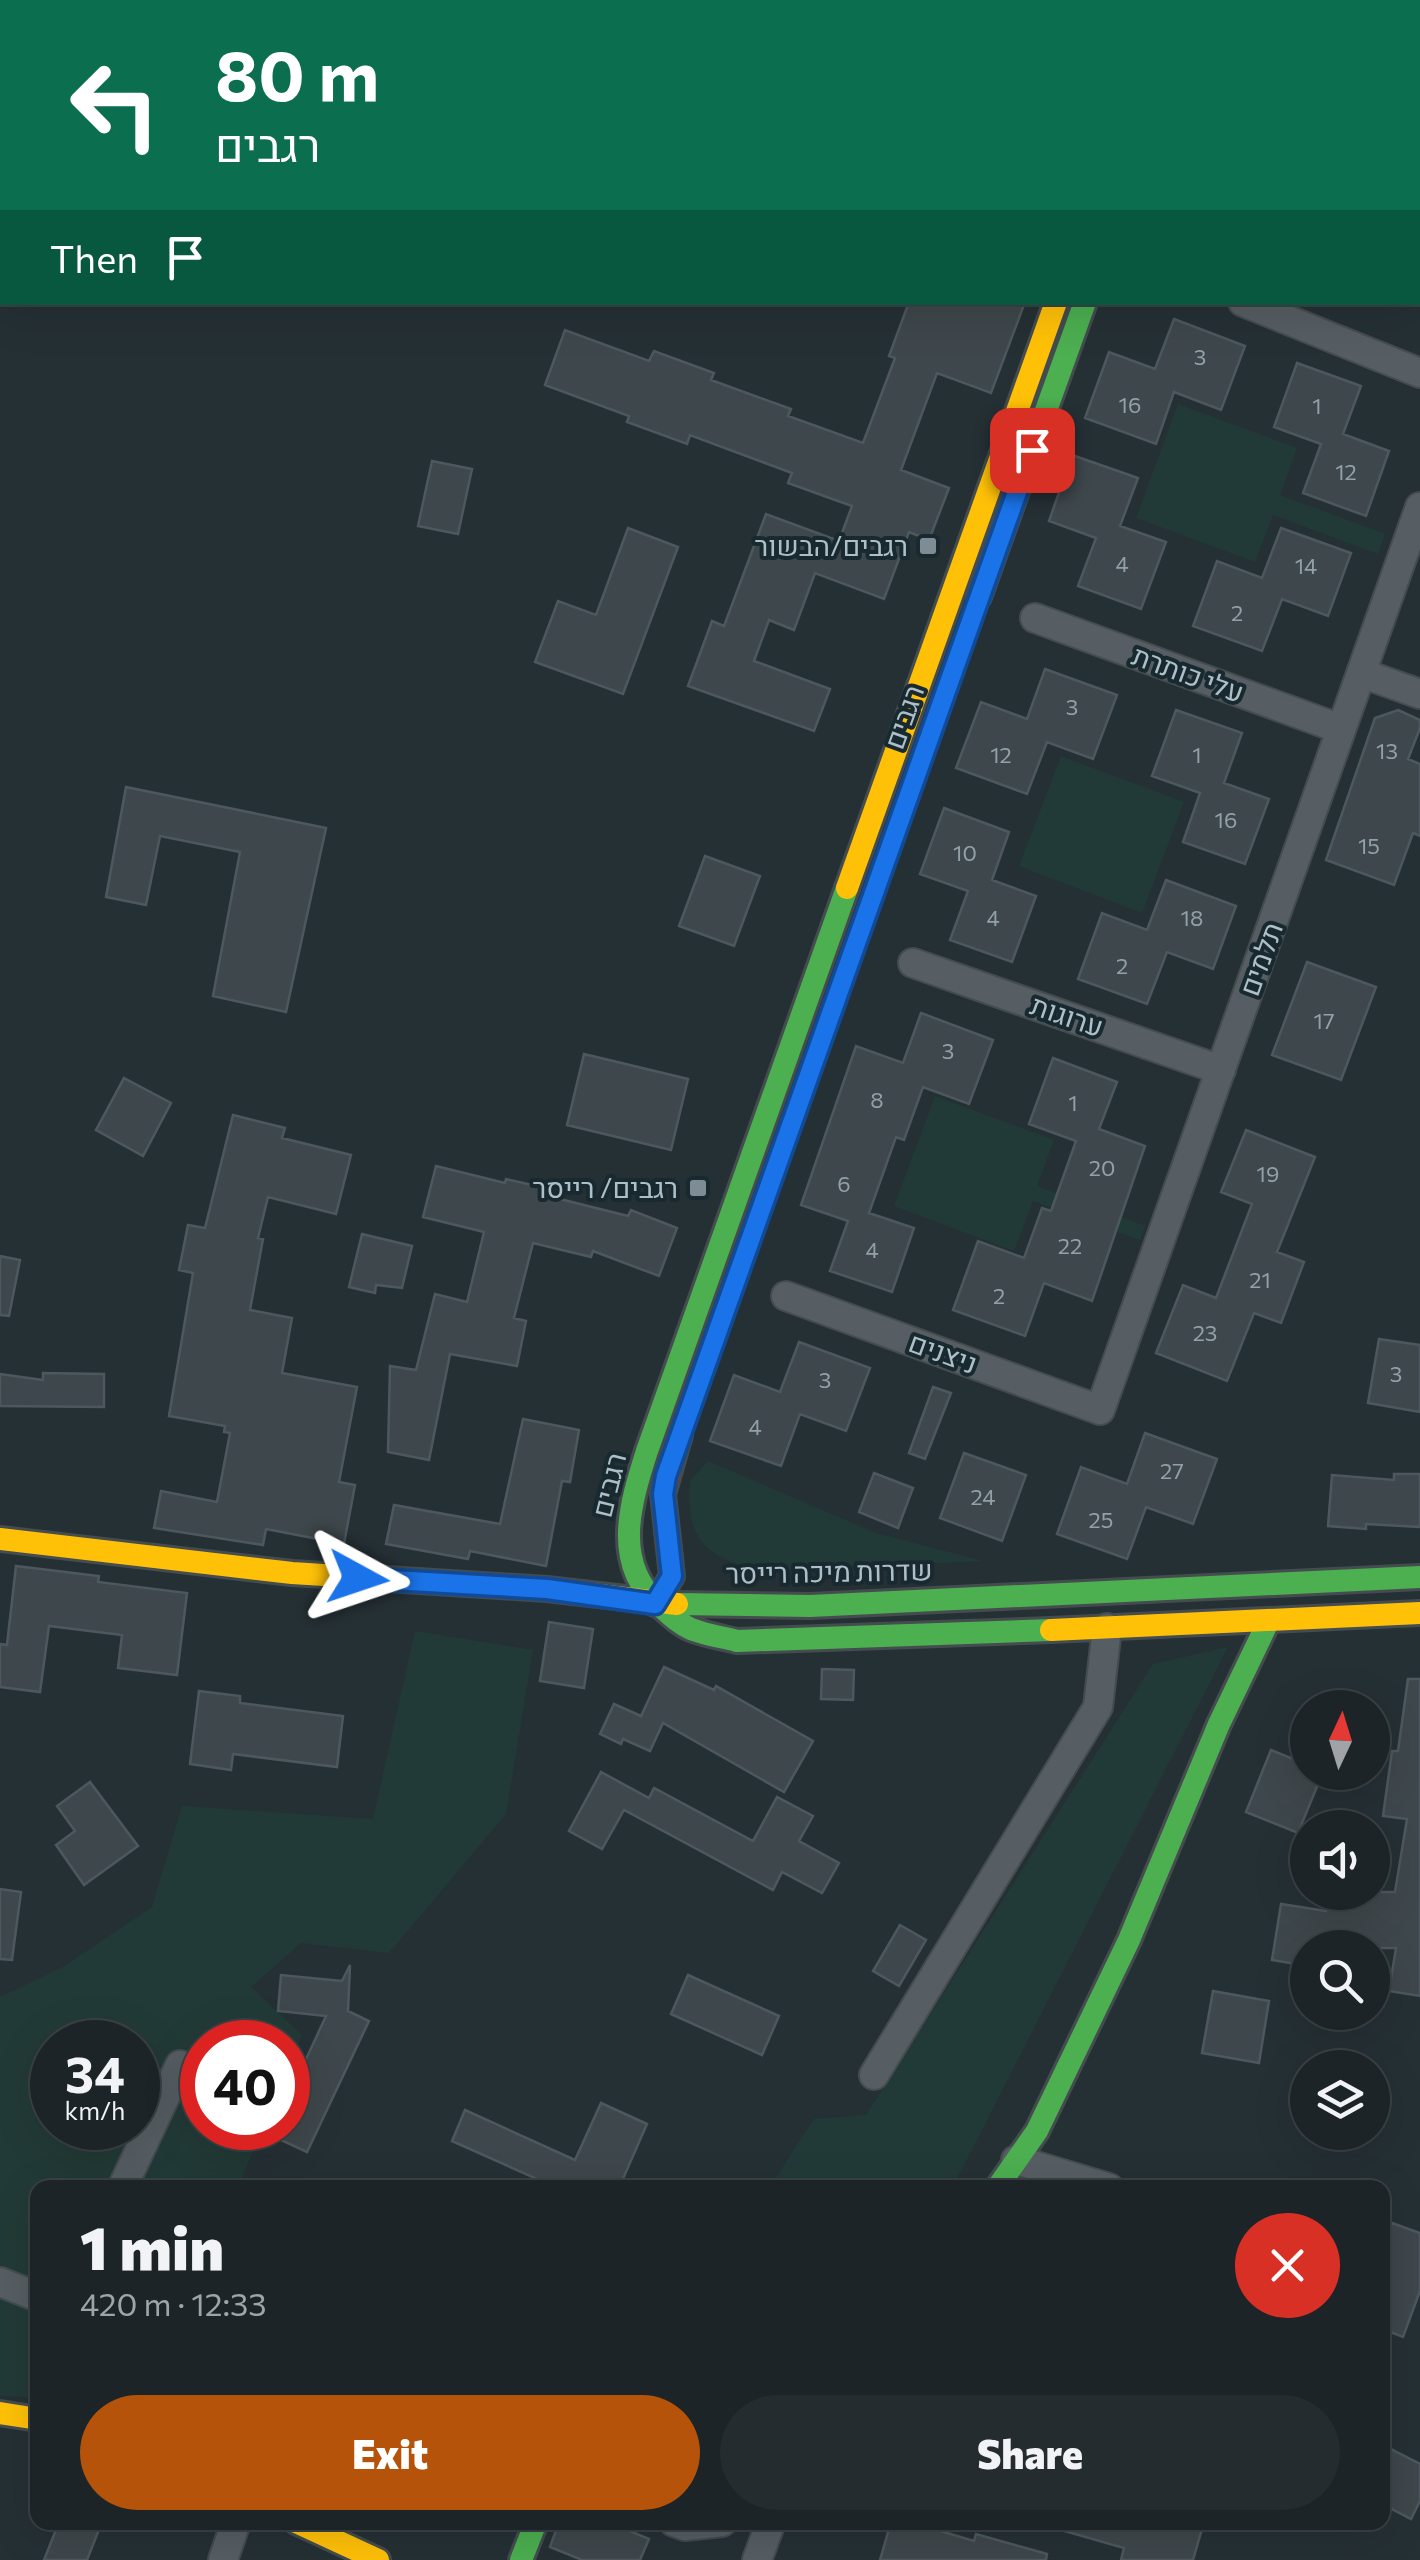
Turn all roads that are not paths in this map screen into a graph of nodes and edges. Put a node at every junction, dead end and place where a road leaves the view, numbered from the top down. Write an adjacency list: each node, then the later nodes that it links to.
1 (1055, 305): 19 (street, רגבים)
2 (1083, 305): 7 (street)
3 (1250, 305): 4 (street)
4 (1420, 373)
5 (1420, 507): 8 (street, תלמים)
6 (1035, 618): 10 (street, עלי כותרת)
7 (971, 621)
8 (1361, 673): 9 (street); 10 (street, תלמים)
9 (1420, 694)
10 (1341, 729): 12 (street, תלמים)
11 (912, 963): 12 (street, ערוגות)
12 (1221, 1070): 15 (street, תלמים)
13 (786, 1296): 15 (street, ניצנים)
14 (690, 1407): 17 (street, רגבים)
15 (1100, 1410)
16 (0, 1539): 19 (street, שדרות מיכה רייסר)
17 (672, 1554): 19 (street, רגבים); 20 (street)
18 (1420, 1576): 20 (street, שדרות מיכה רייסר)
19 (655, 1604): 20 (street, שדרות מיכה רייסר); 23 (street)
20 (747, 1604)
21 (1420, 1613): 22 (street)
22 (1269, 1620): 23 (street); 26 (street)
23 (1107, 1628): 25 (street)
24 (180, 2065): 27 (street)
25 (874, 2075)
26 (1016, 2160): 28 (street); 29 (street)
27 (126, 2180)
28 (1002, 2180)
29 (1082, 2180)
30 (0, 2282): 31 (street)
31 (30, 2294)
32 (0, 2413): 33 (street)
33 (30, 2418)
34 (233, 2530): 38 (street)
35 (334, 2530): 39 (street)
36 (533, 2530): 40 (street)
37 (768, 2530): 41 (street)
38 (223, 2560)
39 (378, 2560)
40 (521, 2560)
41 (757, 2560)

